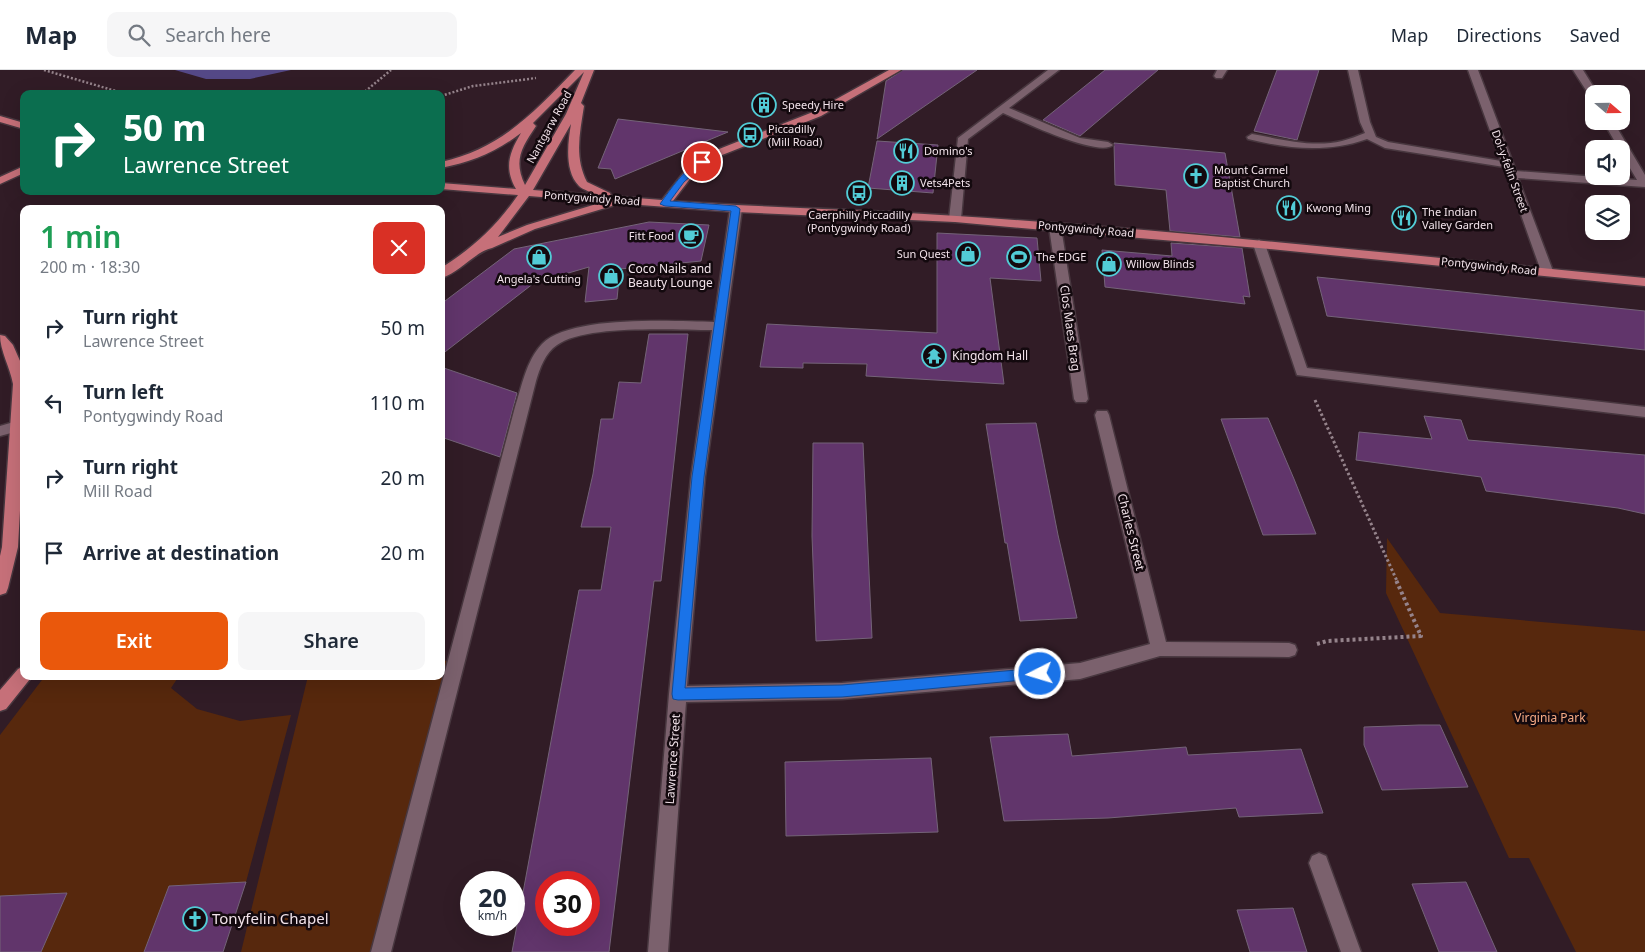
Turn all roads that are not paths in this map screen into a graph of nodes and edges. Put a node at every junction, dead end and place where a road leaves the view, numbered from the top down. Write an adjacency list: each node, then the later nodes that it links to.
1 (580, 70): 10 (main road)
2 (589, 70): 9 (main road, Nantgarw Road)
3 (896, 70): 26 (main road)
4 (1054, 70): 11 (street)
5 (1353, 70): 15 (street)
6 (1473, 70): 19 (street, Dol-y-felin Street)
7 (1578, 70): 8 (street)
8 (1587, 85)
9 (581, 94): 24 (main road, Nantgarw Road); 25 (main road)
10 (542, 108): 18 (main road); 24 (main road)
11 (1002, 109): 17 (street); 28 (street)
12 (0, 119): 13 (main road)
13 (20, 125)
14 (1613, 130): 22 (street)
15 (1370, 135): 16 (street); 19 (street)
16 (1252, 137)
17 (1108, 145)
18 (445, 164)
19 (1509, 169): 22 (street); 33 (street, Dol-y-felin Street)
20 (20, 171): 21 (main road)
21 (0, 180)
22 (1645, 184)
23 (445, 186): 24 (main road, Pontygwindy Road)
24 (525, 194): 25 (main road, Pontygwindy Road); 31 (main road, Nantgarw Road)
25 (622, 200): 26 (main road, Pontygwindy Road); 31 (main road)
26 (665, 204): 27 (main road, Pontygwindy Road)
27 (736, 209): 28 (main road, Pontygwindy Road); 35 (street, Lawrence Street)
28 (955, 220): 29 (main road, Pontygwindy Road)
29 (1055, 227): 30 (main road, Pontygwindy Road); 37 (street, Clos Maes Brag)
30 (1259, 244): 33 (main road, Pontygwindy Road); 38 (street)
31 (479, 248): 32 (main road)
32 (445, 271)
33 (1547, 271): 34 (main road, Pontygwindy Road)
34 (1645, 282)
35 (719, 326): 47 (street, Lawrence Street); 50 (street)
36 (0, 339): 40 (main road)
37 (1081, 399)
38 (1645, 412)
39 (1102, 415): 44 (street, Charles Street)
40 (17, 426): 41 (street); 42 (main road)
41 (0, 431)
42 (17, 549): 43 (main road)
43 (0, 588)
44 (1160, 650): 45 (street); 47 (street)
45 (1290, 650)
46 (20, 679): 48 (main road)
47 (678, 694): 51 (street, Lawrence Street)
48 (0, 703)
49 (1319, 863): 52 (street)
50 (381, 952)
51 (658, 952)
52 (1351, 952)

